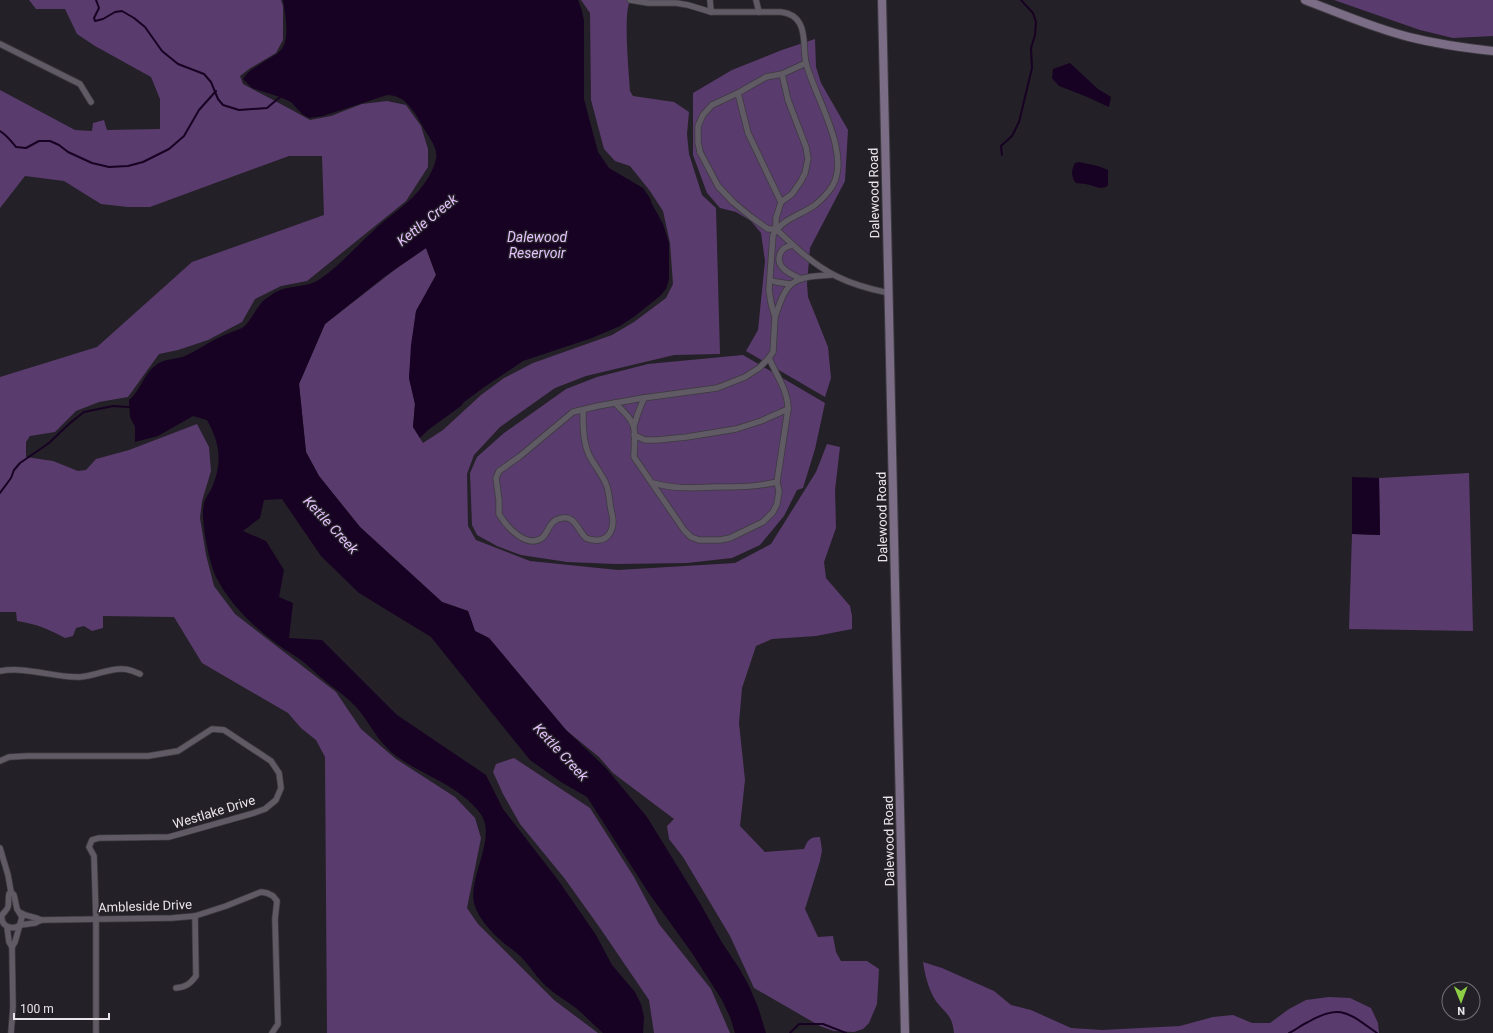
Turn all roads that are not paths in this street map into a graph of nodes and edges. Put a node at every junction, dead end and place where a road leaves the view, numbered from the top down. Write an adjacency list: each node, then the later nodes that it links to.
1 (630, 0): 6 (street)
2 (710, 0): 6 (street)
3 (756, 0): 7 (street)
4 (882, 0): 21 (main road, Dalewood Road)
5 (1305, 0): 9 (main road)
6 (711, 12): 7 (street)
7 (760, 12): 10 (street)
8 (0, 44): 13 (street)
9 (1493, 51)
10 (806, 63): 11 (street); 15 (street)
11 (782, 74): 12 (street); 14 (street)
12 (738, 93): 14 (street); 15 (street)
13 (91, 102)
14 (781, 202): 15 (street)
15 (776, 229): 16 (street); 19 (street)
16 (793, 245): 17 (street); 18 (street)
17 (832, 275): 18 (street); 21 (street)
18 (801, 279): 20 (street)
19 (770, 280): 20 (street); 22 (street)
20 (790, 284): 22 (street)
21 (889, 293): 49 (main road, Dalewood Road)
22 (775, 317): 23 (street)
23 (769, 358): 24 (street); 26 (street)
24 (644, 398): 25 (street); 28 (street)
25 (615, 403): 27 (street); 28 (street)
26 (788, 409): 29 (street); 30 (street)
27 (582, 410): 27 (street)
28 (634, 426): 29 (street)
29 (634, 435): 31 (street)
30 (777, 482): 31 (street); 31 (street)
31 (653, 483)
32 (0, 671): 33 (street)
33 (140, 674)
34 (0, 761): 40 (street, Westlake Drive)
35 (0, 848): 36 (street)
36 (11, 892): 37 (street); 38 (street)
37 (19, 912): 38 (street); 41 (street, Ambleside Drive); 43 (street)
38 (3, 913): 42 (street)
39 (195, 916): 40 (street, Ambleside Drive); 45 (street); 48 (street, Ambleside Drive)
40 (96, 919): 41 (street, Ambleside Drive); 47 (street, Westlake Drive)
41 (41, 920): 43 (street, Ambleside Drive)
42 (3, 924): 43 (street); 44 (street)
43 (19, 926): 44 (street)
44 (12, 947): 46 (street)
45 (176, 988)
46 (11, 1033)
47 (96, 1033)
48 (272, 1033)
49 (906, 1033)

